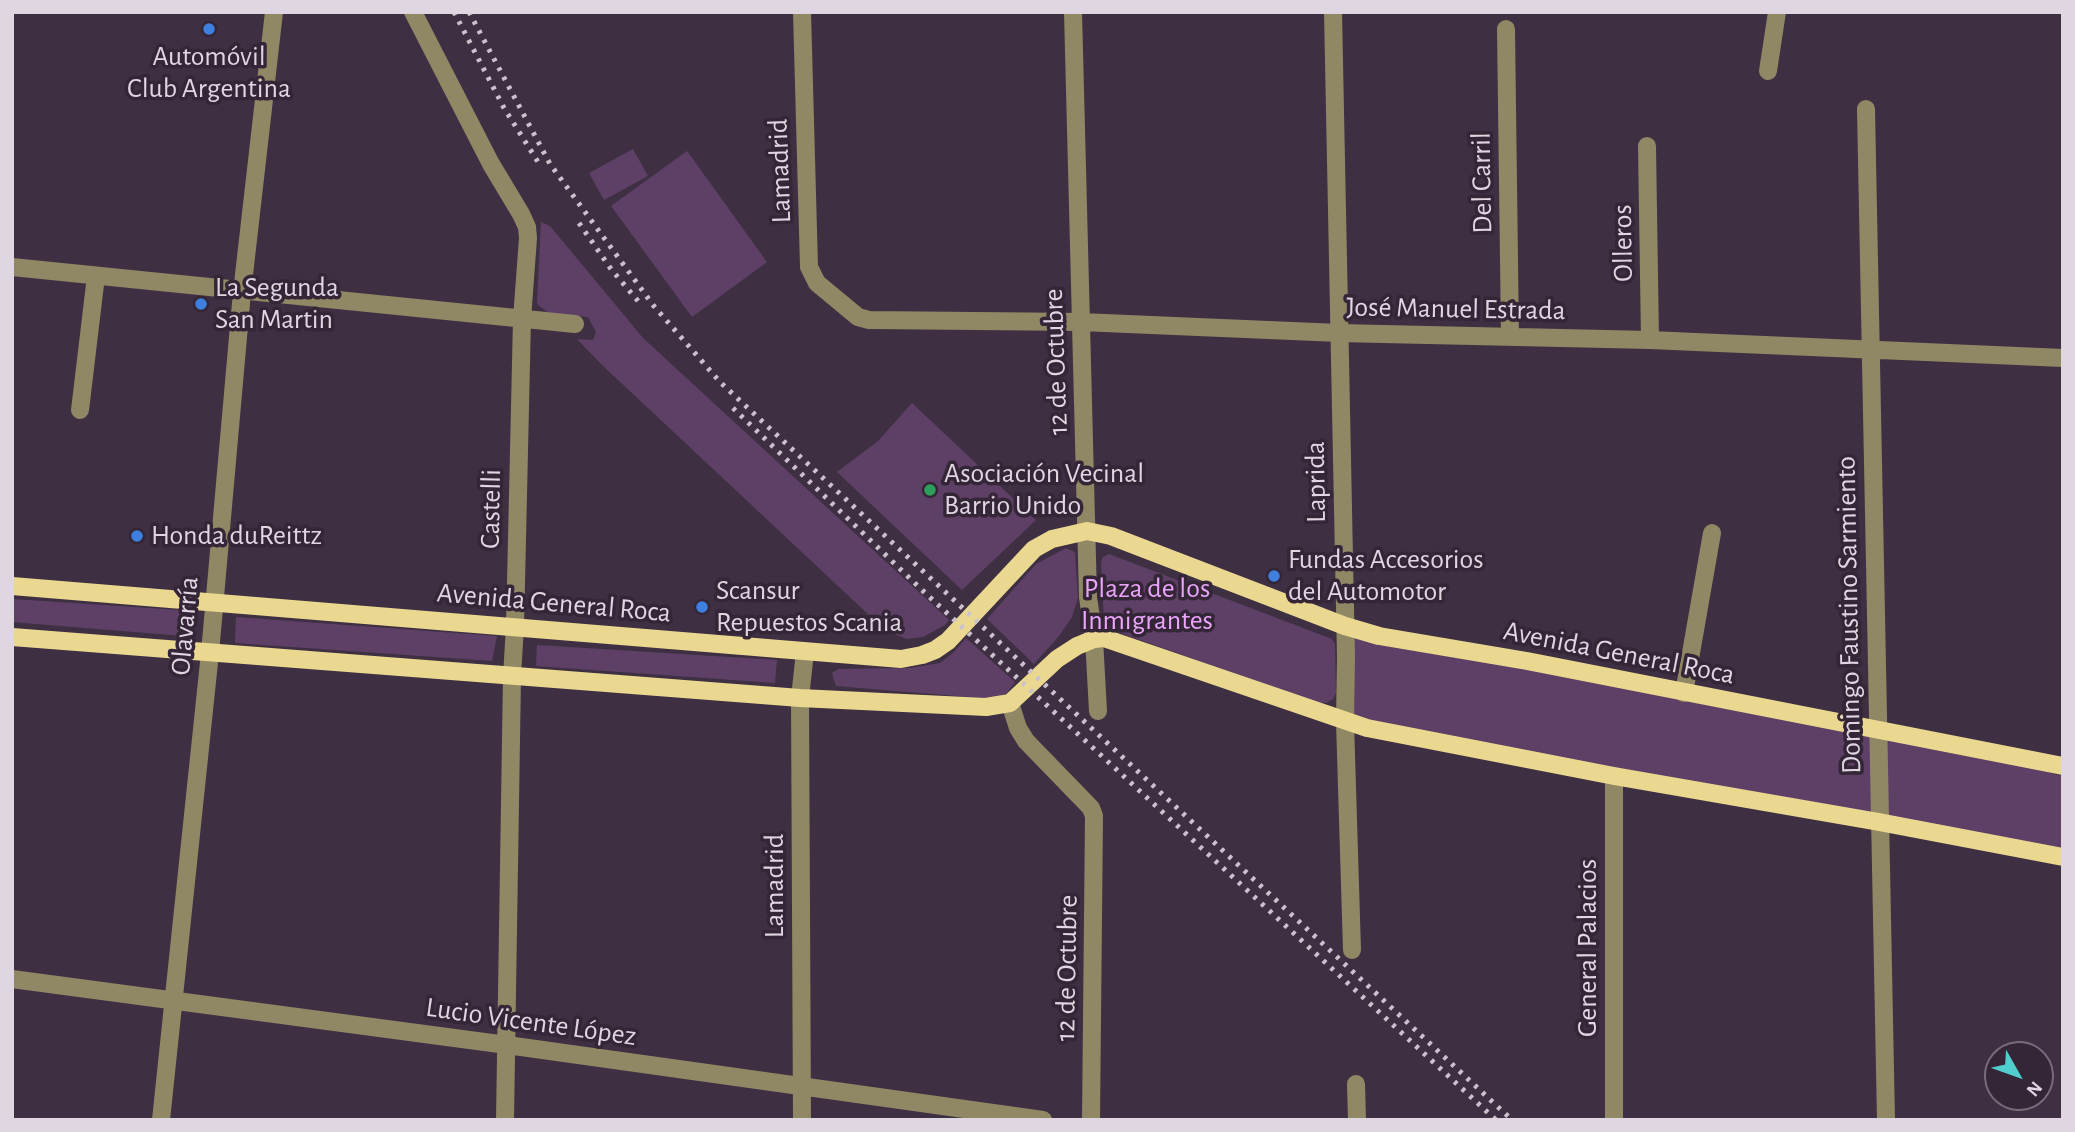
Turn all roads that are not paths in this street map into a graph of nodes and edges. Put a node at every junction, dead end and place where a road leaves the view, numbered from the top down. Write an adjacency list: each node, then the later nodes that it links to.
1 (274, 12): 13 (street, Olavarría)
2 (413, 12): 15 (street, Castelli)
3 (802, 12): 14 (street, Lamadrid)
4 (1073, 12): 16 (street, 12 de Octubre)
5 (1333, 12): 18 (street, Laprida)
6 (1777, 12): 8 (street)
7 (1506, 29): 19 (street, Del Carril)
8 (1768, 71)
9 (1866, 109): 21 (street, Domingo Faustino Sarmiento)
10 (1647, 146): 20 (street, Olleros)
11 (12, 267): 12 (street)
12 (96, 276): 13 (street); 23 (street)
13 (242, 292): 15 (street); 27 (street, Olavarría)
14 (850, 312): 16 (street, José Manuel Estrada)
15 (522, 319): 17 (street); 28 (street, Castelli)
16 (1081, 322): 18 (street, José Manuel Estrada); 24 (street, 12 de Octubre)
17 (575, 324)
18 (1339, 333): 19 (street, José Manuel Estrada); 29 (street, Laprida)
19 (1510, 337): 20 (street, José Manuel Estrada)
20 (1650, 340): 21 (street, José Manuel Estrada)
21 (1870, 349): 22 (street, José Manuel Estrada); 40 (street, Domingo Faustino Sarmiento)
22 (2063, 358)
23 (80, 410)
24 (1087, 531): 29 (main road, Avenida General Roca); 31 (street, 12 de Octubre); 32 (main road, Avenida General Roca)
25 (1712, 533): 35 (street)
26 (12, 586): 27 (main road, Avenida General Roca)
27 (214, 601): 28 (main road, Avenida General Roca); 33 (street, Olavarría)
28 (515, 626): 32 (main road, Avenida General Roca); 34 (street, Castelli)
29 (1345, 626): 35 (main road, Avenida General Roca); 39 (street, Laprida)
30 (12, 637): 33 (main road)
31 (1094, 639): 37 (main road); 38 (street, 12 de Octubre); 39 (main road)
32 (805, 652): 36 (street, Lamadrid)
33 (210, 653): 34 (main road); 47 (street, Olavarría)
34 (512, 676): 36 (main road); 48 (street, Castelli)
35 (1684, 693): 40 (main road, Avenida General Roca)
36 (800, 698): 37 (main road); 50 (street, Lamadrid)
37 (1010, 703): 55 (street, 12 de Octubre)
38 (1098, 711)
39 (1345, 722): 42 (main road); 45 (street, Laprida)
40 (1878, 729): 41 (main road, Avenida General Roca); 43 (street, Domingo Faustino Sarmiento)
41 (2063, 766)
42 (1614, 776): 43 (main road); 57 (street, General Palacios)
43 (1879, 822): 44 (main road); 58 (street, Domingo Faustino Sarmiento)
44 (2063, 857)
45 (1352, 950)
46 (12, 979): 47 (street, Lucio Vicente López)
47 (173, 1000): 48 (street, Lucio Vicente López); 51 (street, Olavarría)
48 (507, 1045): 50 (street, Lucio Vicente López); 52 (street, Castelli)
49 (1356, 1084): 56 (street)
50 (802, 1087): 53 (street, Lamadrid); 54 (street, Lucio Vicente López)
51 (161, 1120)
52 (505, 1120)
53 (802, 1120)
54 (1043, 1120)
55 (1091, 1120)
56 (1357, 1120)
57 (1614, 1120)
58 (1886, 1120)

